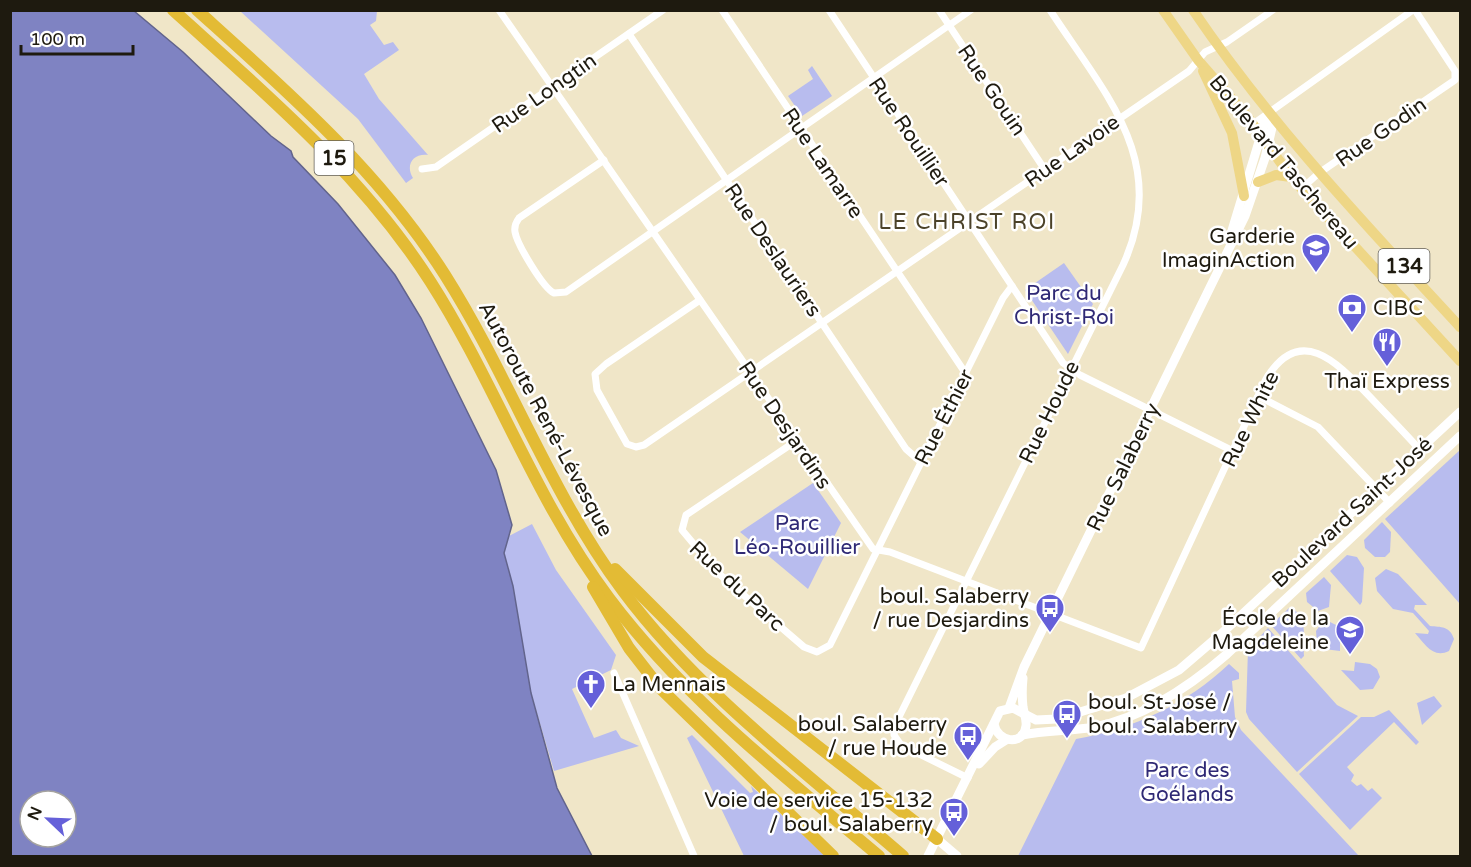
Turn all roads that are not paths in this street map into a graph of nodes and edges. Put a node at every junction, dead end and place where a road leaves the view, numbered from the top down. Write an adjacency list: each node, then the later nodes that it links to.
1 (173, 10): 56 (highway, Autoroute René-Lévesque / 15)
2 (197, 10): 57 (highway, Autoroute René-Lévesque / 15)
3 (499, 10): 19 (street, Rue Desjardins)
4 (663, 10): 15 (street, Rue Longtin)
5 (722, 10): 23 (street, Rue Lamarre)
6 (829, 10): 18 (street, Rue Rouillier)
7 (939, 10): 14 (street, Rue Gouin)
8 (971, 10): 14 (street)
9 (1050, 10): 21 (street, Rue Houde)
10 (1163, 10): 17 (main road, Boulevard Taschereau / 134)
11 (1193, 10): 16 (main road, Boulevard Taschereau / 134)
12 (1274, 10): 16 (street, Rue Lavoie)
13 (1414, 10): 20 (street); 28 (street, Rue Godin)
14 (949, 26): 18 (street); 27 (street, Rue Gouin)
15 (629, 34): 19 (street, Rue Longtin); 30 (street, Rue Deslauriers)
16 (1217, 45): 17 (street, Rue Lavoie); 20 (main road, Boulevard Taschereau / 134)
17 (1198, 60): 21 (street, Rue Lavoie); 22 (main road, Boulevard Taschereau / 134); 33 (main road)
18 (874, 78): 23 (street); 34 (street, Rue Rouillier)
19 (554, 86): 25 (street, Rue Desjardins); 26 (street, Rue Longtin)
20 (1271, 115): 22 (street); 24 (street, Rue Salaberry); 28 (main road, Boulevard Taschereau / 134)
21 (1120, 118): 27 (street, Rue Lavoie); 43 (street, Rue Houde)
22 (1253, 124): 24 (main road, Boulevard Taschereau / 134)
23 (801, 129): 30 (street); 37 (street, Rue Lamarre)
24 (1265, 141): 29 (main road, Boulevard Taschereau / 134); 31 (street, Rue Salaberry); 33 (street, Rue Salaberry)
25 (604, 160): 35 (street, Rue Desjardins); 35 (street)
26 (422, 169)
27 (1045, 170): 34 (street, Rue Lavoie)
28 (1319, 173): 32 (street, Rue Godin); 41 (main road, Boulevard Taschereau / 134)
29 (1291, 177): 31 (main road); 32 (main road, Boulevard Taschereau / 134)
30 (726, 179): 35 (street); 40 (street, Rue Deslauriers)
31 (1258, 182): 36 (street, Rue Salaberry)
32 (1301, 189): 42 (main road, Boulevard Taschereau / 134)
33 (1244, 196): 36 (street, Rue Salaberry)
34 (969, 222): 37 (street, Rue Lavoie); 38 (street, Rue Rouillier)
35 (653, 231): 39 (street, Rue Desjardins)
36 (1220, 265): 47 (street, Rue Salaberry)
37 (895, 272): 40 (street, Rue Lavoie); 45 (street, Rue Lamarre)
38 (1012, 286): 43 (street, Rue Rouillier); 45 (street, Rue Éthier)
39 (700, 300): 44 (street, Rue Desjardins); 44 (street, Rue Lavoie)
40 (822, 323): 44 (street, Rue Lavoie); 53 (street, Rue Deslauriers)
41 (1461, 327)
42 (1461, 361)
43 (1071, 369): 47 (street, Rue Rouillier); 59 (street, Rue Houde)
44 (749, 373): 50 (street, Rue Desjardins)
45 (966, 374): 53 (street, Rue Éthier)
46 (1258, 396): 51 (street, Rue White); 52 (street, Rue White); 54 (street)
47 (1151, 411): 52 (street, Rue Rouillier); 60 (street, Rue Salaberry)
48 (1461, 412): 51 (street, Boulevard Saint-José)
49 (1461, 436): 55 (street, Boulevard Saint-José)
50 (796, 441): 58 (street, Rue Desjardins); 58 (street, Rue du Parc)
51 (1420, 450): 54 (street, Boulevard Saint-José)
52 (1233, 451): 61 (street, Rue White)
53 (921, 462): 58 (street, Rue Éthier)
54 (1377, 489): 55 (street); 65 (street, Boulevard Saint-José)
55 (1390, 502): 67 (street, Boulevard Saint-José)
56 (554, 514): 73 (highway); 74 (highway, Autoroute René-Lévesque / 15)
57 (591, 545): 70 (highway); 71 (highway, Autoroute René-Lévesque / 15)
58 (878, 550): 59 (street, Rue Desjardins)
59 (965, 581): 60 (street, Rue Desjardins); 69 (street, Rue Houde)
60 (1050, 614): 61 (street, Rue Desjardins); 62 (street, Rue Salaberry)
61 (1145, 643)
62 (1024, 667): 64 (street, Rue Salaberry); 65 (street, Rue Salaberry)
63 (614, 673): 72 (street)
64 (1009, 708): 65 (street); 66 (street)
65 (1024, 716): 67 (street)
66 (994, 724): 68 (street); 69 (street)
67 (1022, 735): 68 (street)
68 (1006, 740): 69 (street)
69 (970, 775): 70 (street)
70 (937, 839): 75 (street); 76 (street)
71 (899, 854)
72 (694, 856)
73 (833, 856)
74 (879, 856)
75 (928, 856)
76 (957, 856)

